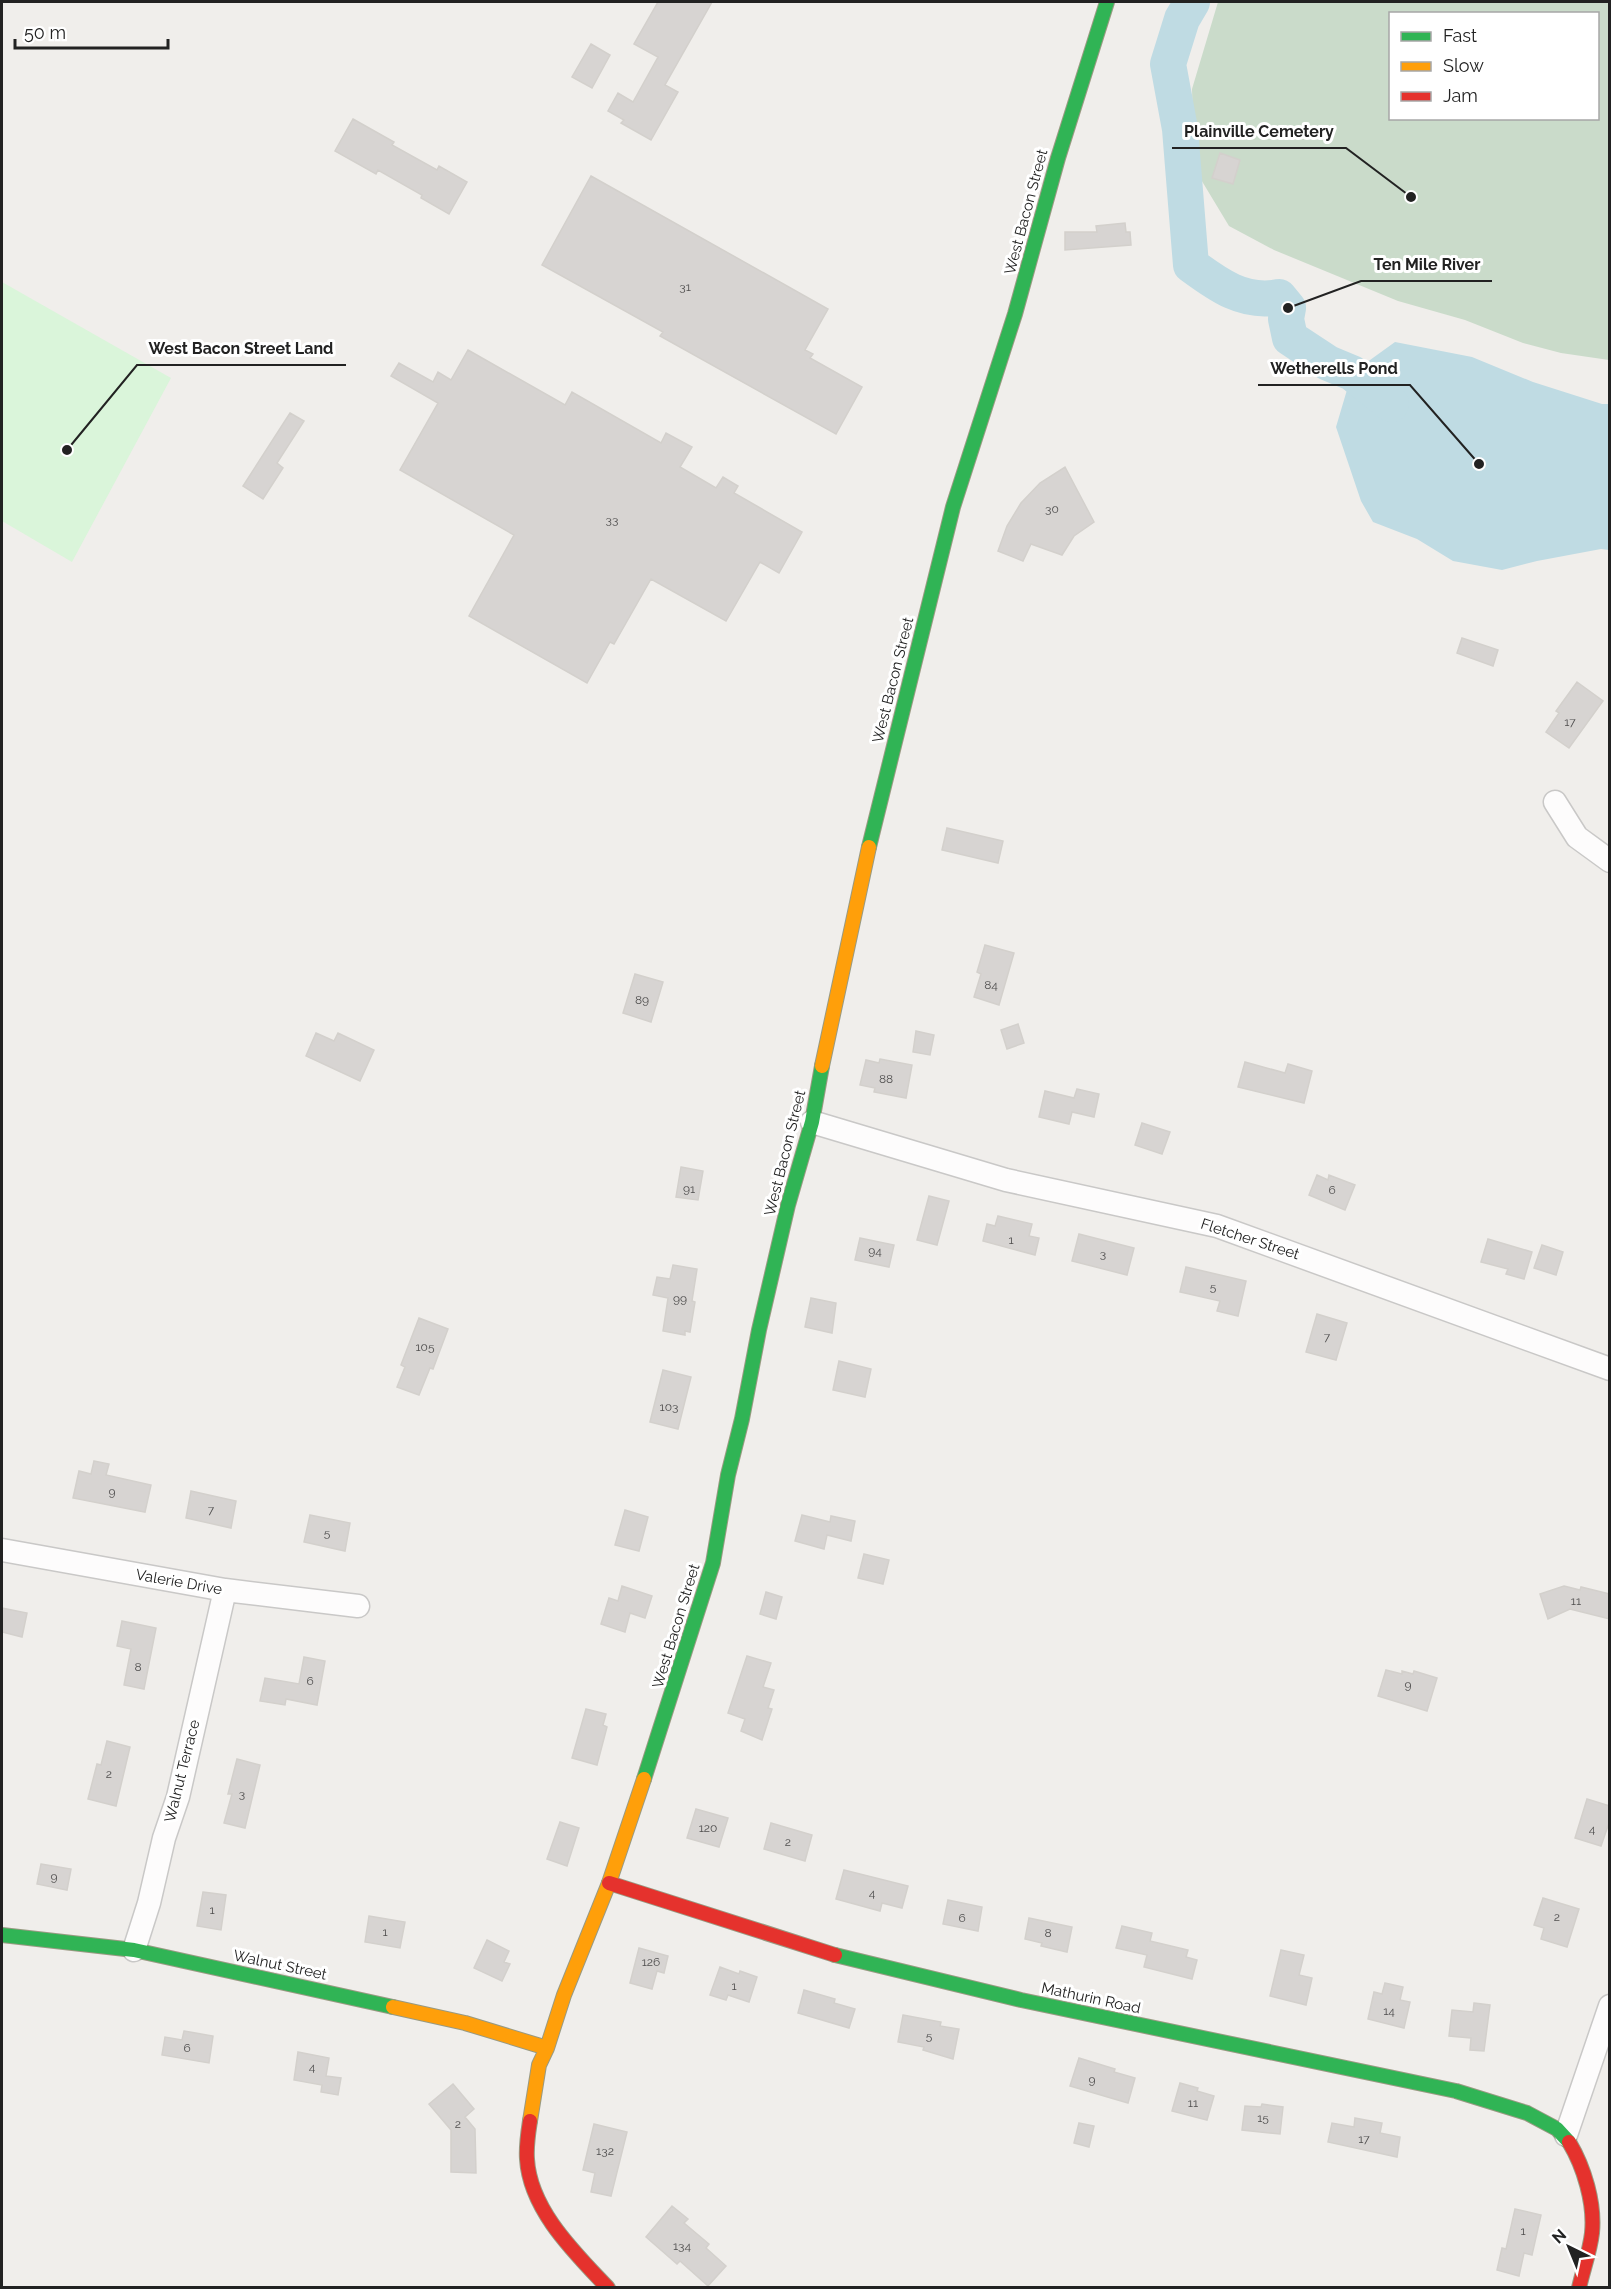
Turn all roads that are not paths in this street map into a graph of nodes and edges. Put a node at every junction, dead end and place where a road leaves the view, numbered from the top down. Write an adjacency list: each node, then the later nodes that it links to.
1 (1107, 2): 4 (street, West Bacon Street)
2 (1555, 802): 3 (street)
3 (1610, 861)
4 (812, 1122): 5 (street, Fletcher Street); 9 (street, West Bacon Street)
5 (1610, 1369)
6 (2, 1550): 7 (street, Valerie Drive)
7 (225, 1590): 8 (street, Valerie Drive); 11 (street, Walnut Terrace)
8 (358, 1606)
9 (609, 1883): 13 (street, West Bacon Street); 14 (street, Mathurin Road)
10 (2, 1935): 11 (street, Walnut Street)
11 (134, 1950): 13 (street, Walnut Street)
12 (1610, 2006): 14 (street)
13 (548, 2048): 15 (street, West Bacon Street)
14 (1566, 2135): 16 (street)
15 (608, 2288)
16 (1579, 2288)

